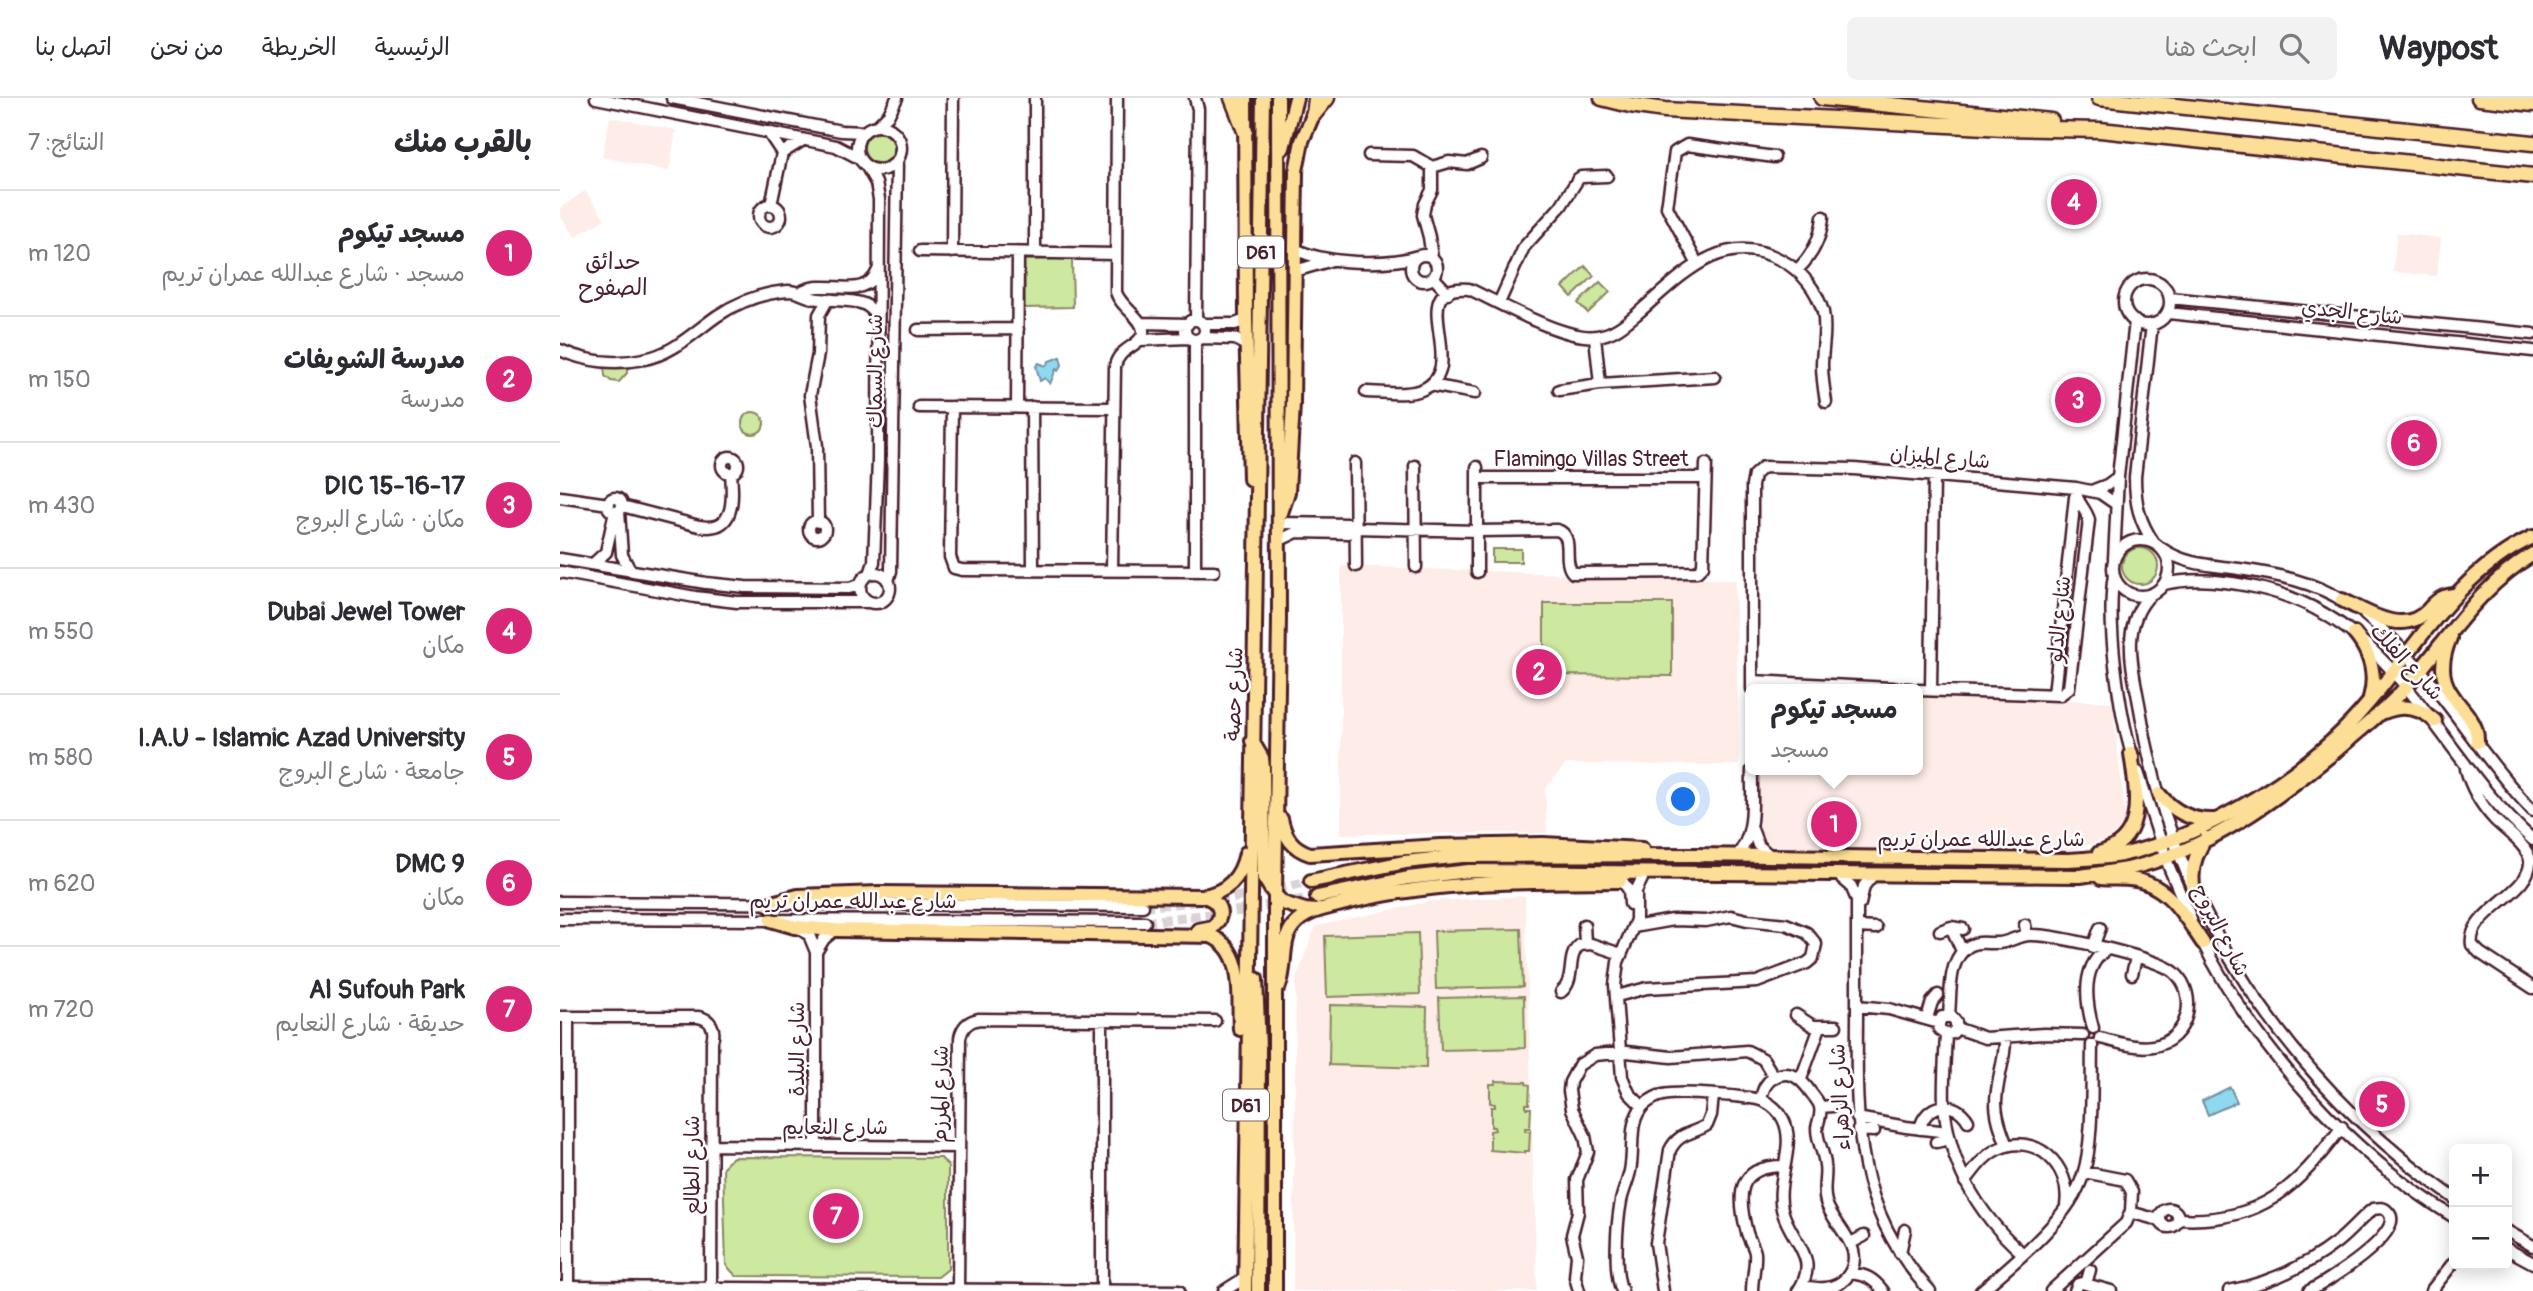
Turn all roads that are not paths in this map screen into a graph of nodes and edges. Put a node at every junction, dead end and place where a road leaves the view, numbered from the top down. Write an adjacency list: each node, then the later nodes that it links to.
1 (596, 98): 24 (street)
2 (672, 98): 25 (street)
3 (897, 98): 21 (street)
4 (953, 98): 43 (street)
5 (1035, 98): 45 (street)
6 (1117, 98): 46 (street)
7 (1195, 98): 67 (street)
8 (1232, 98): 22 (highway)
9 (1245, 98): 22 (main road)
10 (1263, 98): 104 (main road, شارع حصة / D61)
11 (1278, 98): 34 (main road, شارع حصة / D61)
12 (1296, 98): 34 (main road)
13 (1315, 98): 20 (main road)
14 (1327, 98): 20 (highway)
15 (1601, 98): 23 (highway)
16 (1822, 98): 23 (highway)
17 (2099, 98): 27 (highway)
18 (2479, 98): 19 (highway)
19 (2533, 104)
20 (1312, 115): 41 (main road)
21 (877, 126): 25 (street); 33 (street)
22 (1245, 131): 63 (main road)
23 (2100, 131): 38 (highway)
24 (768, 132): 26 (street); 28 (street)
25 (864, 132): 31 (street)
26 (803, 140): 28 (street); 31 (street)
27 (2533, 143)
28 (782, 153): 39 (street)
29 (1369, 155): 36 (street)
30 (1774, 157): 50 (street)
31 (859, 158): 35 (street)
32 (1481, 158): 36 (street)
33 (897, 162): 35 (street); 91 (street, شارع السماك)
34 (1279, 162): 105 (main road, شارع حصة / D61)
35 (867, 167): 51 (street, شارع السماك)
36 (1432, 167): 47 (street)
37 (1607, 176): 60 (street)
38 (2533, 176)
39 (771, 205)
40 (1823, 217): 52 (street)
41 (1295, 249): 48 (street); 53 (main road)
42 (920, 251): 43 (street)
43 (952, 252): 44 (street)
44 (1018, 253): 45 (street); 69 (street)
45 (1035, 253): 46 (street)
46 (1116, 254): 66 (street)
47 (1424, 256): 49 (street); 54 (street); 55 (street)
48 (1332, 260): 49 (street); 53 (street)
49 (1395, 261): 54 (street)
50 (1697, 263): 52 (street); 72 (street)
51 (879, 270): 57 (street); 65 (street, شارع السماك)
52 (1797, 270): 84 (street)
53 (1295, 271): 105 (main road)
54 (1412, 273): 55 (street)
55 (1433, 277): 56 (street)
56 (1448, 293): 60 (street); 80 (street)
57 (804, 294): 59 (street); 62 (street); 76 (street)
58 (2170, 298): 61 (street); 64 (street); 71 (street, شارع الجدي)
59 (828, 299): 62 (street); 65 (street)
60 (1499, 303): 72 (street)
61 (2168, 313): 68 (street); 77 (street, شارع الجدي)
62 (818, 320): 106 (street)
63 (1246, 320): 67 (street); 75 (main road)
64 (2135, 321): 68 (street); 97 (street)
65 (879, 323): 90 (street, شارع السماك)
66 (1141, 323): 67 (street); 74 (street)
67 (1196, 323): 73 (street); 73 (street)
68 (2152, 324): 113 (street)
69 (1018, 329): 70 (street); 87 (street)
70 (918, 330)
71 (2533, 334)
72 (1595, 337): 79 (street)
73 (1195, 339): 74 (street); 75 (street); 123 (street)
74 (1140, 340): 89 (street)
75 (1246, 345): 104 (main road)
76 (560, 350)
77 (2533, 351)
78 (1716, 377): 79 (street)
79 (1600, 384): 81 (street)
80 (1430, 385): 82 (street); 83 (street)
81 (1559, 390)
82 (1366, 392)
83 (1475, 393)
84 (1826, 402)
85 (919, 407): 86 (street)
86 (952, 407): 87 (street); 121 (street)
87 (1017, 407): 88 (street)
88 (1032, 407): 89 (street); 121 (street)
89 (1114, 408): 122 (street)
90 (878, 460): 91 (street); 127 (street, شارع السماك)
91 (893, 461): 129 (street, شارع السماك)
92 (1354, 463): 108 (street)
93 (1706, 464): 98 (street, Flamingo Villas Street)
94 (1415, 466): 109 (street)
95 (732, 473): 103 (street)
96 (1934, 476): 100 (street, شارع الميزان); 141 (street, شارع الميزان); 144 (street)
97 (2118, 477): 99 (street); 102 (street)
98 (1705, 478): 110 (street, Flamingo Villas Street); 110 (street, Flamingo Villas Street)
99 (2094, 490): 100 (street, شارع الميزان); 102 (street, شارع الميزان)
100 (2076, 492): 145 (street); 145 (street, شارع الدلو)
101 (560, 497): 103 (street)
102 (2116, 504): 116 (street)
103 (616, 508): 117 (street); 120 (street)
104 (1257, 517): 149 (main road, شارع حصة / D61)
105 (1279, 519): 107 (street, Flamingo Villas Street); 112 (main road, شارع حصة / D61)
106 (818, 522)
107 (1308, 527): 108 (street, Flamingo Villas Street); 112 (street, Flamingo Villas Street)
108 (1355, 528): 109 (street, Flamingo Villas Street); 118 (street)
109 (1416, 529): 110 (street, Flamingo Villas Street); 119 (street)
110 (1477, 531): 126 (street, Flamingo Villas Street)
111 (2533, 537): 133 (main road, شارع عبدالله عمران تريم)
112 (1278, 541): 155 (main road, شارع حصة / D61)
113 (2158, 546): 116 (street); 130 (street); 134 (street, شارع الفلك)
114 (2533, 554): 136 (main road, شارع عبدالله عمران تريم)
115 (560, 559): 117 (street)
116 (2114, 559): 128 (street)
117 (593, 564): 120 (street)
118 (1356, 566)
119 (1416, 567)
120 (630, 569): 131 (street)
121 (1033, 570): 122 (street)
122 (1112, 570): 123 (street)
123 (1195, 571): 124 (street)
124 (1214, 571)
125 (560, 572): 135 (street)
126 (1477, 572)
127 (870, 574): 129 (street); 131 (street)
128 (2114, 575): 132 (street); 151 (street, شارع البروج)
129 (888, 580): 135 (street, شارع السماك)
130 (2164, 584): 132 (street); 137 (street, شارع الفلك)
131 (860, 585): 135 (street)
132 (2151, 594): 154 (street, شارع البروج)
133 (2456, 595): 134 (main road); 138 (main road, شارع عبدالله عمران تريم)
134 (2342, 600): 138 (street, شارع الفلك)
135 (870, 602)
136 (2456, 624): 140 (main road, شارع عبدالله عمران تريم); 150 (main road)
137 (2354, 633): 139 (street, شارع الفلك); 146 (main road)
138 (2406, 655): 139 (main road, شارع عبدالله عمران تريم); 140 (street, شارع الفلك)
139 (2394, 670): 142 (street, شارع الفلك); 146 (main road, شارع عبدالله عمران تريم)
140 (2420, 670): 142 (main road, شارع عبدالله عمران تريم); 150 (street, شارع الفلك)
141 (1752, 684)
142 (2407, 686): 147 (main road, شارع عبدالله عمران تريم); 148 (street, شارع الفلك)
143 (1923, 690): 144 (street)
144 (1931, 690): 145 (street)
145 (2054, 694)
146 (2368, 703): 157 (main road, شارع عبدالله عمران تريم)
147 (2378, 715): 148 (main road); 160 (main road, شارع عبدالله عمران تريم)
148 (2435, 721): 152 (street, شارع الفلك)
149 (1252, 741): 159 (main road, شارع حصة / D61); 176 (main road)
150 (2477, 743): 156 (street, شارع الفلك)
151 (2132, 753): 162 (street, شارع البروج); 167 (main road)
152 (2463, 759): 161 (street, شارع الفلك); 208 (street)
153 (1752, 775): 158 (street)
154 (2159, 794): 157 (main road); 162 (street, شارع البروج)
155 (1277, 799): 163 (main road); 176 (main road, شارع حصة / D61)
156 (2533, 811)
157 (2218, 819): 162 (main road, شارع عبدالله عمران تريم)
158 (1751, 825): 165 (street); 166 (street)
159 (1250, 832): 177 (main road); 196 (main road, شارع حصة / D61)
160 (2206, 838): 164 (main road, شارع عبدالله عمران تريم); 175 (main road)
161 (2533, 840)
162 (2167, 841): 164 (street, شارع البروج); 167 (main road, شارع عبدالله عمران تريم)
163 (1694, 855): 165 (main road, شارع عبدالله عمران تريم); 173 (main road, شارع عبدالله عمران تريم)
164 (2171, 855): 171 (main road, شارع عبدالله عمران تريم); 175 (street, شارع البروج); 199 (street, شارع البروج)
165 (1737, 856): 166 (main road, شارع عبدالله عمران تريم)
166 (1772, 857): 167 (main road, شارع عبدالله عمران تريم)
167 (2068, 860)
168 (1694, 874): 169 (main road, شارع عبدالله عمران تريم); 172 (main road); 178 (main road, شارع عبدالله عمران تريم)
169 (1838, 875): 170 (main road, شارع عبدالله عمران تريم); 188 (street, شارع الزهراء)
170 (1873, 875): 171 (main road, شارع عبدالله عمران تريم); 188 (street, شارع الزهراء)
171 (2080, 876): 199 (main road)
172 (1642, 879): 174 (main road); 187 (street)
173 (1311, 881)
174 (1622, 881): 182 (main road); 187 (street)
175 (2194, 893): 254 (street, شارع البروج)
176 (1275, 895): 182 (main road); 210 (main road, شارع حصة / D61)
177 (1202, 896): 180 (main road); 197 (main road)
178 (1317, 897)
179 (560, 902): 180 (street, شارع عبدالله عمران تريم)
180 (768, 904): 181 (street, شارع عبدالله عمران تريم)
181 (1143, 906)
182 (1317, 911): 210 (main road)
183 (560, 919): 184 (street, شارع عبدالله عمران تريم)
184 (771, 920): 185 (street, شارع عبدالله عمران تريم); 189 (main road)
185 (1145, 922)
186 (1584, 925): 198 (street)
187 (1633, 926): 204 (street); 212 (street)
188 (1858, 926): 191 (street); 213 (street, شارع الزهراء)
189 (795, 927): 194 (main road); 203 (street)
190 (1951, 927): 193 (street); 195 (street); 202 (street)
191 (1876, 928)
192 (2100, 928): 200 (street)
193 (1963, 929)
194 (835, 930): 197 (main road); 203 (street)
195 (1940, 931)
196 (1250, 934): 230 (main road, شارع حصة / D61); 281 (main road)
197 (1174, 935): 230 (main road)
198 (1585, 943): 204 (street); 209 (street)
199 (2203, 943): 241 (street, شارع البروج)
200 (2088, 945): 201 (street); 202 (street); 206 (street)
201 (2106, 950): 205 (street); 206 (street)
202 (1962, 951): 215 (street)
203 (816, 952): 248 (street, شارع البلدة)
204 (1621, 954): 212 (street)
205 (2136, 958): 207 (street); 227 (street)
206 (2091, 968): 224 (street)
207 (2132, 974)
208 (2533, 988)
209 (1561, 992)
210 (1275, 993): 282 (main road, شارع حصة / D61)
211 (1938, 995): 217 (street)
212 (1617, 996): 229 (street)
213 (1857, 1006): 217 (street); 239 (street, شارع الزهراء)
214 (1796, 1015): 222 (street)
215 (1949, 1016): 220 (street); 223 (street)
216 (564, 1017): 247 (street, شارع الطالع); 273 (street)
217 (1927, 1018): 220 (street)
218 (1102, 1020): 219 (street, شارع المرزم); 250 (street, شارع المرزم); 277 (street)
219 (1215, 1021)
220 (1938, 1023): 225 (street)
221 (1836, 1026): 222 (street)
222 (1820, 1027): 232 (street)
223 (1961, 1030): 225 (street); 226 (street); 228 (street)
224 (2088, 1032): 226 (street); 227 (street)
225 (1946, 1034): 235 (street)
226 (2005, 1037): 249 (street)
227 (2096, 1042): 252 (street)
228 (1970, 1045)
229 (1619, 1052): 231 (street); 236 (street); 283 (street)
230 (1247, 1071): 271 (main road, شارع حصة / D61)
231 (1774, 1077): 232 (street); 234 (street)
232 (1801, 1079): 238 (street)
233 (1713, 1096): 234 (street); 236 (street); 285 (street)
234 (1761, 1100): 251 (street)
235 (1944, 1105): 240 (street); 242 (street); 243 (street)
236 (1642, 1106): 284 (street)
237 (1833, 1106): 238 (street)
238 (1820, 1107): 261 (street)
239 (1857, 1118): 243 (street); 244 (street, شارع الزهراء)
240 (1968, 1121)
241 (2342, 1127): 256 (street); 257 (street, شارع البروج)
242 (1950, 1128): 243 (street); 246 (street); 253 (street)
243 (1920, 1129)
244 (1858, 1130): 245 (street); 264 (street, شارع الزهراء)
245 (1874, 1130)
246 (1936, 1142)
247 (711, 1145): 248 (street, شارع النعايم); 274 (street, شارع الطالع)
248 (816, 1146): 250 (street, شارع النعايم)
249 (2007, 1146): 253 (street); 255 (street)
250 (959, 1147): 276 (street, شارع المرزم)
251 (1784, 1166): 275 (street); 286 (street)
252 (2084, 1172): 255 (street); 290 (street)
253 (1965, 1182): 265 (street)
254 (2449, 1194)
255 (2064, 1213): 265 (street)
256 (2137, 1214)
257 (2449, 1214)
258 (1905, 1230): 264 (street)
259 (2512, 1234): 262 (street)
260 (1864, 1236): 261 (street)
261 (1851, 1243): 270 (street)
262 (2533, 1246)
263 (2512, 1252): 267 (street)
264 (1900, 1253): 288 (street, شارع الزهراء)
265 (2018, 1257): 266 (street); 289 (street)
266 (2001, 1260)
267 (2533, 1263)
268 (2449, 1268): 295 (street)
269 (2090, 1270): 272 (street)
270 (1850, 1273): 275 (street); 287 (street)
271 (1245, 1277): 279 (street); 280 (main road, شارع حصة / D61)
272 (2086, 1284): 291 (street); 292 (street)
273 (564, 1287): 274 (street)
274 (711, 1288): 276 (street)
275 (1800, 1288)
276 (958, 1290): 277 (street)
277 (1102, 1291): 278 (street)
278 (1179, 1291)
279 (1224, 1291)
280 (1245, 1291)
281 (1258, 1291)
282 (1275, 1291)
283 (1579, 1291)
284 (1622, 1291)
285 (1663, 1291)
286 (1752, 1291)
287 (1883, 1291)
288 (1930, 1291)
289 (1981, 1291)
290 (2051, 1291)
291 (2075, 1291)
292 (2110, 1291)
293 (2229, 1291): 294 (street)
294 (2309, 1291)
295 (2431, 1291)

